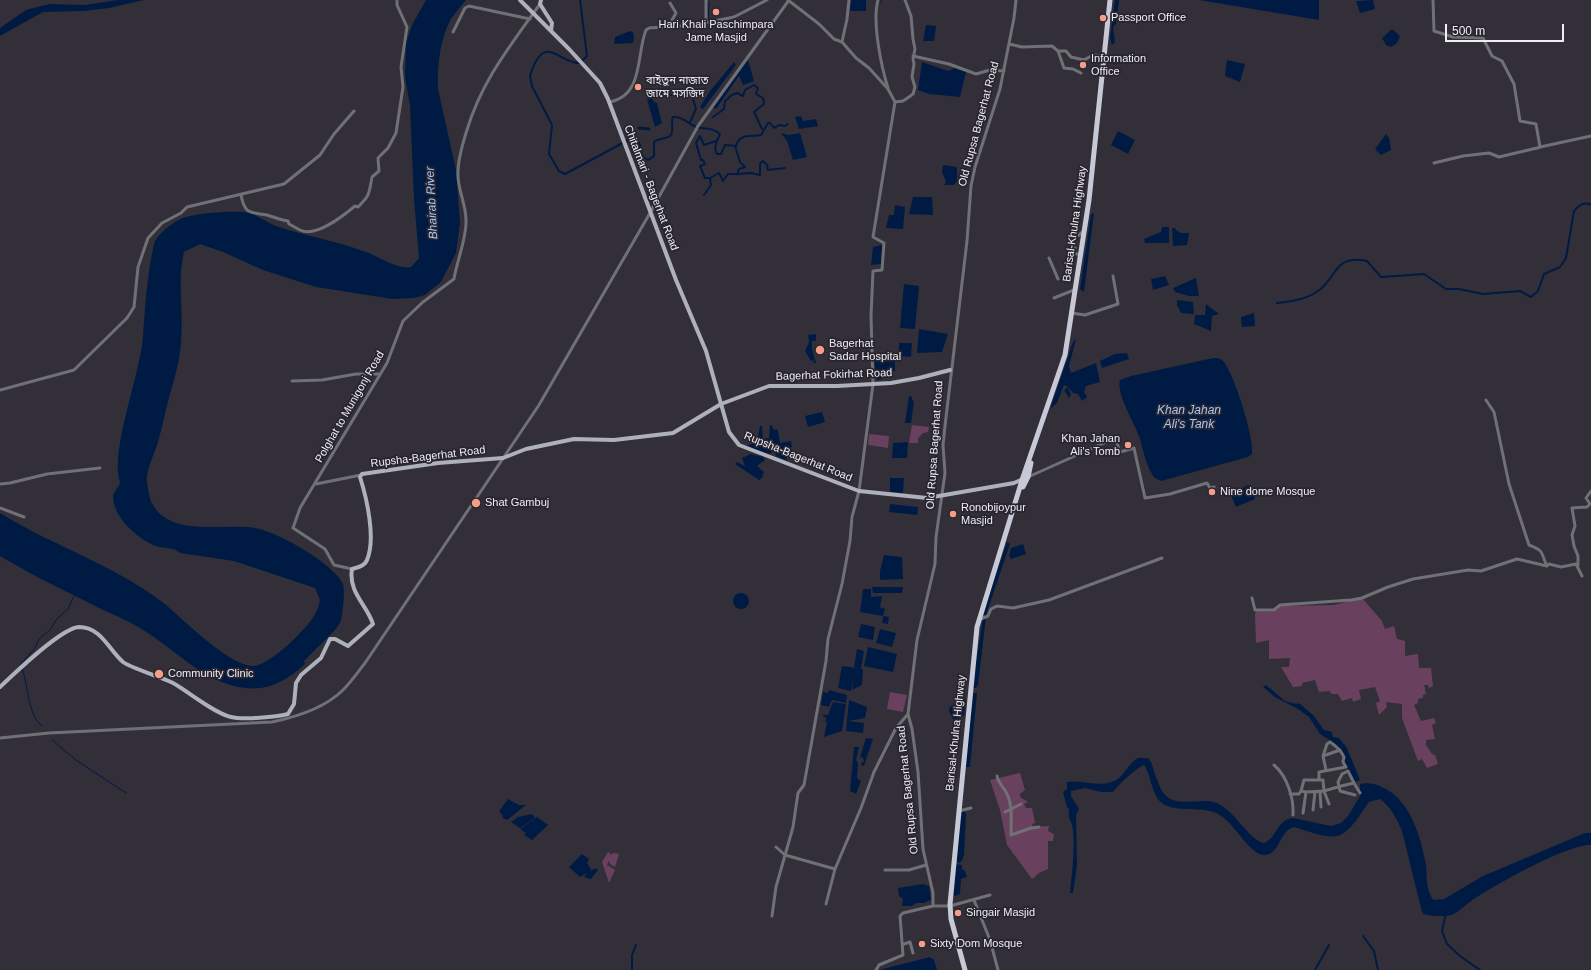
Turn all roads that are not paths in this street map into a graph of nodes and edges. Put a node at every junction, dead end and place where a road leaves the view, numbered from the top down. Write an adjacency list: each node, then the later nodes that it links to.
1 (398, 0): 34 (street)
2 (520, 0): 17 (main road, Chitalmari - Bagerhat Road)
3 (706, 0): 15 (street)
4 (767, 0): 15 (street)
5 (789, 0): 19 (street); 35 (street)
6 (849, 0): 19 (street)
7 (878, 0): 27 (street)
8 (905, 0): 22 (street)
9 (1016, 0): 20 (street, Old Rupsa Bagerhat Road)
10 (1110, 0): 23 (highway, Barisal-Khulna Highway)
11 (1433, 0): 32 (street)
12 (541, 2): 14 (street, Polghat to Munigonj Road); 17 (main road)
13 (670, 3): 16 (street)
14 (530, 19): 18 (street); 49 (street, Polghat to Munigonj Road)
15 (706, 23): 16 (street)
16 (671, 28): 28 (street)
17 (551, 31): 28 (main road, Chitalmari - Bagerhat Road)
18 (453, 32)
19 (841, 42): 27 (street)
20 (1009, 44): 21 (street); 25 (street, Old Rupsa Bagerhat Road)
21 (1058, 51): 23 (street); 26 (street)
22 (913, 56): 25 (street); 29 (street)
23 (1104, 56): 24 (street); 36 (highway, Barisal-Khulna Highway)
24 (1120, 57)
25 (1004, 71): 48 (street, Old Rupsa Bagerhat Road)
26 (1081, 73)
27 (888, 89): 29 (street)
28 (610, 102): 35 (main road, Chitalmari - Bagerhat Road)
29 (895, 102): 51 (street)
30 (354, 111): 34 (street)
31 (1591, 136): 32 (street)
32 (1541, 147): 33 (street)
33 (1434, 162)
34 (241, 195): 52 (street)
35 (650, 213): 54 (main road, Chitalmari - Bagerhat Road); 55 (street)
36 (1085, 230): 37 (street); 41 (highway, Barisal-Khulna Highway)
37 (1073, 238)
38 (1075, 248): 40 (street)
39 (1066, 250): 40 (street)
40 (1071, 250): 41 (street)
41 (1081, 255): 45 (highway, Barisal-Khulna Highway)
42 (1049, 258): 44 (street)
43 (1113, 276): 47 (street)
44 (1058, 280)
45 (1076, 289): 46 (street); 47 (highway, Barisal-Khulna Highway)
46 (1054, 298)
47 (1072, 313): 58 (highway, Barisal-Khulna Highway)
48 (950, 370): 51 (main road, Bagerhat Fokirhat Road); 64 (street, Old Rupsa Bagerhat Road)
49 (380, 374): 50 (street); 60 (street, Polghat to Munigonj Road)
50 (292, 381)
51 (873, 384): 54 (main road, Bagerhat Fokirhat Road); 62 (street)
52 (0, 390)
53 (1486, 400): 70 (street)
54 (721, 404): 55 (main road, Rupsha-Bagerhat Road); 62 (main road, Rupsha-Bagerhat Road)
55 (504, 458): 57 (main road, Rupsha-Bagerhat Road); 77 (street)
56 (100, 468): 59 (street)
57 (361, 475): 60 (street); 71 (main road, Rupsha-Bagerhat Road)
58 (1025, 477): 61 (street); 64 (main road, Rupsha-Bagerhat Road); 65 (highway, Barisal-Khulna Highway); 65 (highway, Barisal-Khulna Highway)
59 (0, 484)
60 (316, 484): 71 (street, Polghat to Munigonj Road)
61 (1214, 487)
62 (859, 491): 64 (main road, Rupsha-Bagerhat Road); 107 (street)
63 (1591, 491): 69 (street)
64 (943, 496): 76 (street, Old Rupsa Bagerhat Road)
65 (1016, 503): 74 (highway, Barisal-Khulna Highway)
66 (0, 508): 67 (street)
67 (24, 517)
68 (1162, 558): 74 (street)
69 (1578, 565): 70 (street); 72 (street)
70 (1547, 566): 73 (street)
71 (352, 569): 75 (main road)
72 (1582, 576)
73 (1252, 598)
74 (979, 620): 101 (highway, Barisal-Khulna Highway)
75 (0, 687)
76 (908, 714): 108 (street, Old Rupsa Bagerhat Road); 109 (street)
77 (0, 738)
78 (1340, 750): 79 (street); 79 (street); 81 (street)
79 (1322, 756): 82 (street)
80 (1274, 765): 93 (street)
81 (1346, 767): 82 (street); 83 (street)
82 (1326, 770): 85 (street)
83 (1348, 771): 86 (street); 87 (street)
84 (997, 776): 99 (street)
85 (1320, 780): 88 (street); 89 (street)
86 (1354, 783): 87 (street); 92 (street)
87 (1339, 787): 89 (street); 94 (street)
88 (1301, 791): 90 (street); 93 (street)
89 (1322, 791): 91 (street); 96 (street); 97 (street)
90 (1306, 792): 91 (street); 103 (street)
91 (1315, 792): 100 (street)
92 (1360, 793)
93 (1290, 794): 104 (street)
94 (1355, 795)
95 (1021, 804): 99 (street)
96 (1329, 804)
97 (1321, 807)
98 (971, 808): 101 (street)
99 (1010, 809): 102 (street); 105 (street)
100 (1313, 810)
101 (958, 811): 115 (highway, Barisal-Khulna Highway)
102 (1005, 812)
103 (1303, 813)
104 (1293, 815)
105 (1040, 827)
106 (776, 846): 107 (street)
107 (785, 855): 109 (street); 116 (street)
108 (926, 865): 110 (street); 114 (street, Old Rupsa Bagerhat Road)
109 (834, 869): 113 (street)
110 (885, 870)
111 (990, 895): 112 (street)
112 (974, 900): 115 (street); 123 (street)
113 (826, 904)
114 (933, 906): 115 (street); 121 (street)
115 (950, 906): 122 (highway, Barisal-Khulna Highway)
116 (772, 916)
117 (915, 941): 118 (street)
118 (910, 942): 119 (street); 120 (street)
119 (904, 944)
120 (912, 953)
121 (876, 970)
122 (965, 970)
123 (998, 970)

